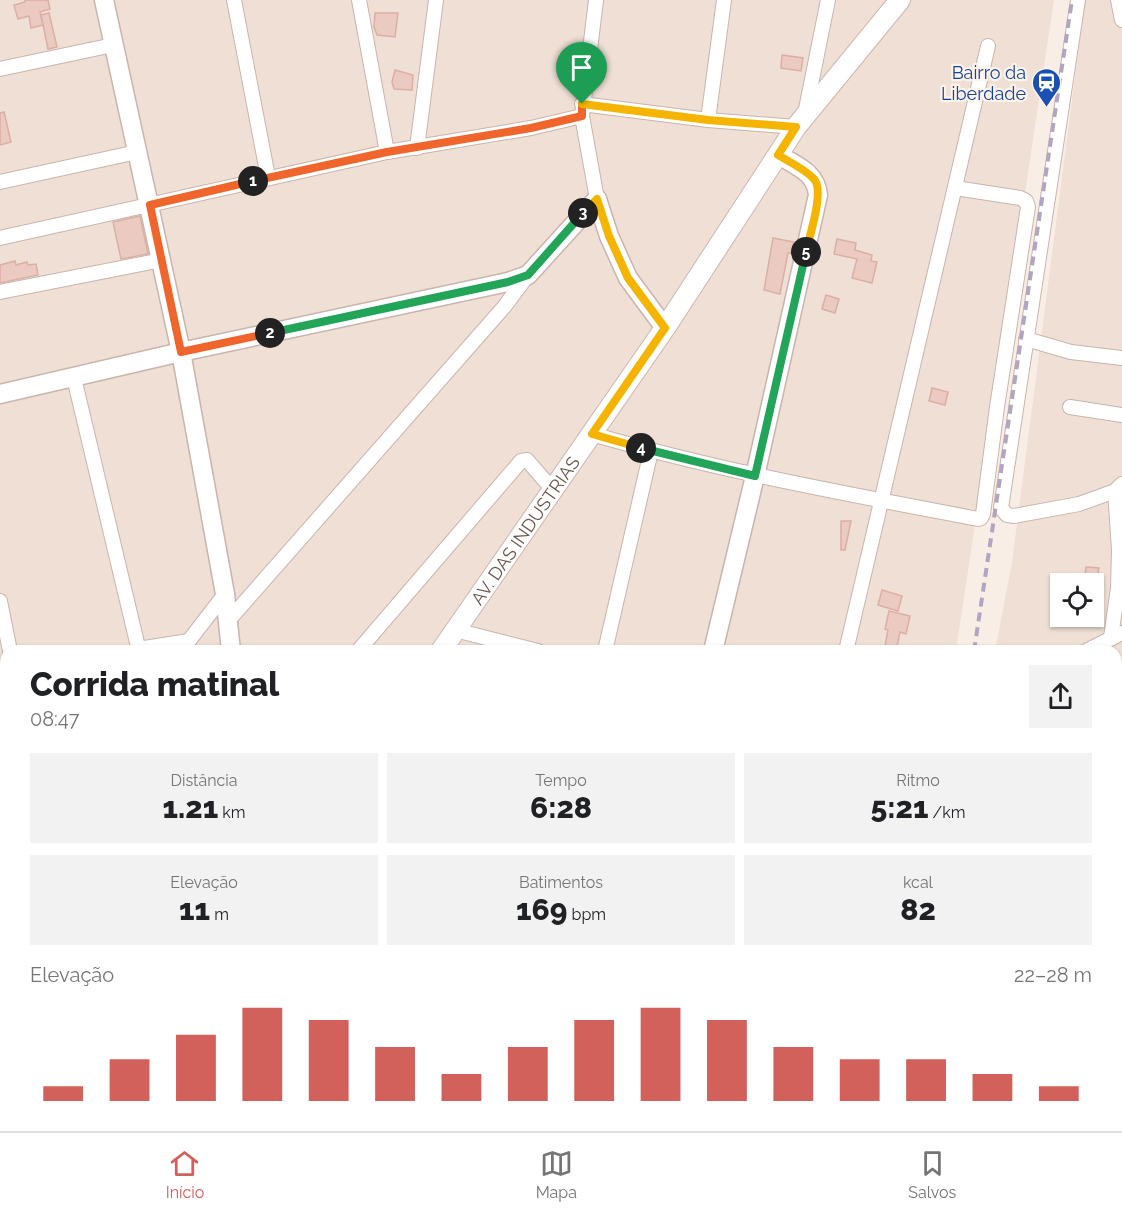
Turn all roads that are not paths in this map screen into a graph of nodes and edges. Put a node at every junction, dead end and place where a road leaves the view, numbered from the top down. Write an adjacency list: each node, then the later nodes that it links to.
1 (104, 0): 12 (street)
2 (234, 0): 22 (street)
3 (359, 0): 20 (street)
4 (436, 0): 18 (street)
5 (596, 0): 15 (street)
6 (724, 0): 16 (street)
7 (828, 0): 17 (street)
8 (900, 0): 17 (main road, AV. DAS INDUSTRIAS)
9 (1078, 0): 32 (street)
10 (1118, 0): 11 (street)
11 (1122, 20)
12 (113, 45): 14 (street); 19 (street)
13 (988, 46): 24 (street)
14 (0, 69)
15 (582, 110): 16 (street); 18 (street); 25 (street)
16 (708, 120): 17 (street)
17 (800, 122): 21 (main road, AV. DAS INDUSTRIAS)
18 (417, 148): 20 (street)
19 (137, 152): 23 (street); 26 (street)
20 (387, 152): 22 (street)
21 (778, 155): 31 (main road, AV. DAS INDUSTRIAS); 41 (street)
22 (268, 177): 26 (street)
23 (0, 182)
24 (955, 188): 44 (street); 44 (street)
25 (597, 199): 29 (street); 31 (street)
26 (150, 205): 27 (street); 28 (street)
27 (0, 238)
28 (162, 260): 30 (street); 33 (street)
29 (528, 275): 33 (street); 47 (street)
30 (0, 292)
31 (665, 328): 39 (main road, AV. DAS INDUSTRIAS)
32 (1026, 339): 34 (street); 42 (street)
33 (181, 352): 35 (street); 45 (street)
34 (1122, 358)
35 (74, 378): 36 (street); 51 (street)
36 (0, 394)
37 (1070, 407): 38 (street)
38 (1122, 415)
39 (592, 434): 40 (street); 43 (main road, AV. DAS INDUSTRIAS)
40 (651, 451): 41 (street); 57 (street)
41 (755, 476): 44 (street); 58 (street)
42 (1119, 488): 49 (street)
43 (553, 490): 48 (main road, AV. DAS INDUSTRIAS); 54 (street)
44 (881, 501): 59 (street)
45 (225, 594): 47 (street); 52 (street)
46 (0, 601): 50 (street)
47 (228, 621): 53 (street)
48 (455, 630): 55 (main road, AV. DAS INDUSTRIAS); 56 (street)
49 (1116, 635): 60 (street)
50 (9, 645)
51 (138, 645)
52 (186, 645)
53 (230, 645)
54 (363, 645)
55 (445, 645)
56 (499, 645)
57 (606, 645)
58 (714, 645)
59 (847, 645)
60 (1097, 645)

